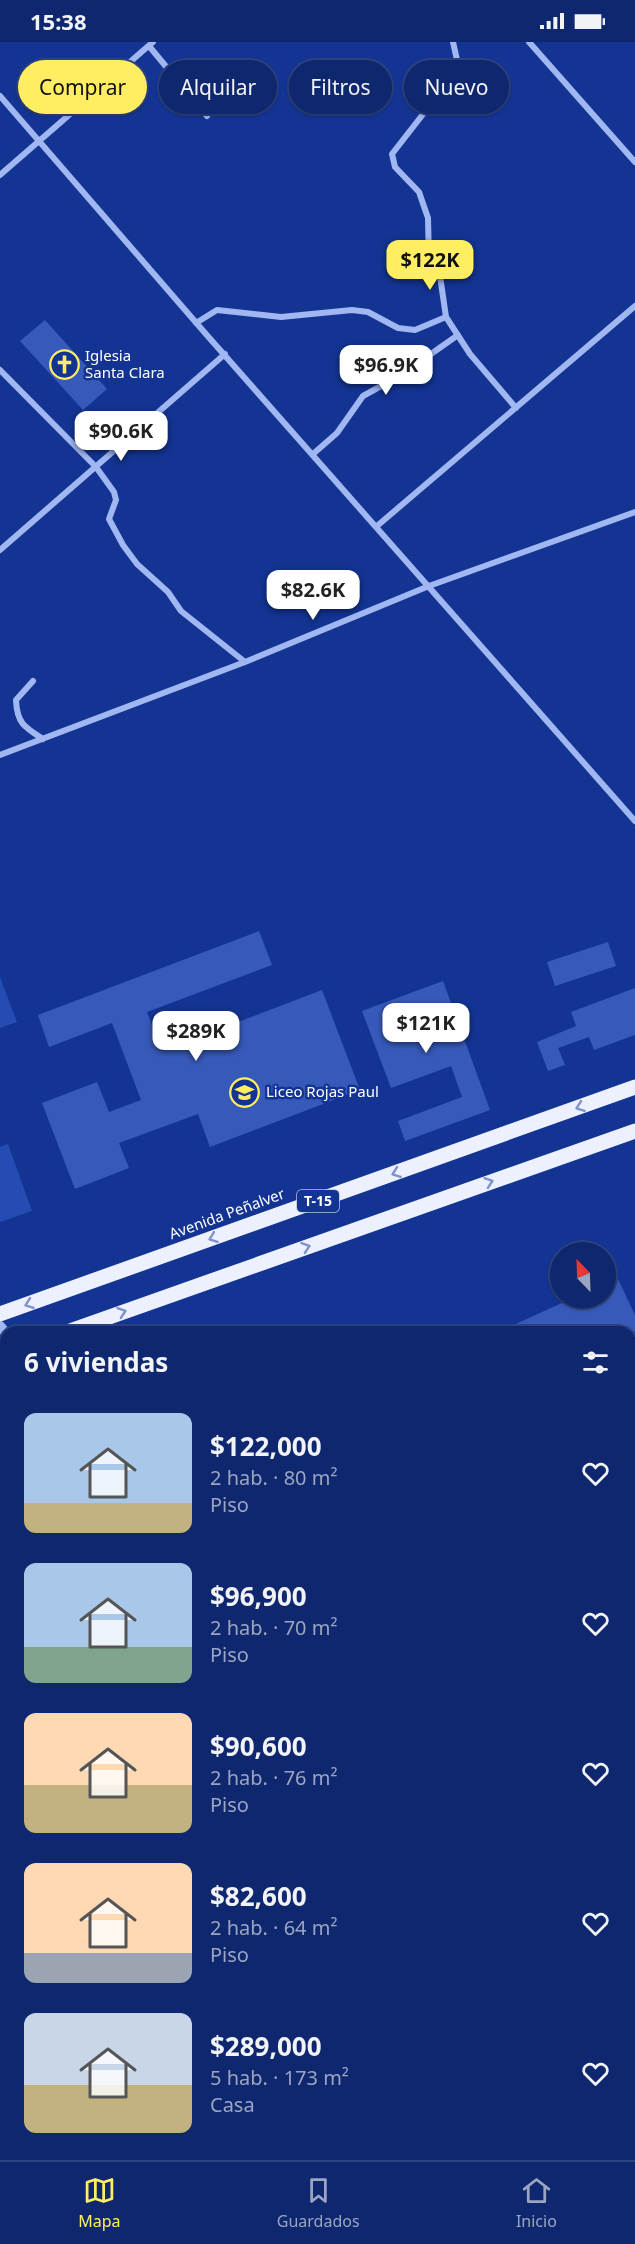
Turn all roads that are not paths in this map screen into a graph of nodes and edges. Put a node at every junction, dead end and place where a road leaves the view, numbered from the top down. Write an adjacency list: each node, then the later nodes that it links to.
1 (453, 42): 10 (street)
2 (529, 42): 7 (street)
3 (151, 44): 5 (street); 6 (street)
4 (0, 96): 6 (street)
5 (207, 116)
6 (39, 140): 8 (street); 11 (street)
7 (635, 162)
8 (0, 175)
9 (635, 306): 15 (street)
10 (446, 317): 11 (street); 12 (street)
11 (196, 322): 13 (street)
12 (458, 335): 15 (street); 16 (street)
13 (225, 354): 16 (street); 17 (street)
14 (0, 370): 17 (street)
15 (516, 408): 19 (street)
16 (313, 454): 19 (street)
17 (96, 467): 20 (street); 22 (street)
18 (635, 512): 21 (street)
19 (377, 526): 21 (street)
20 (0, 550)
21 (429, 586): 22 (street); 26 (street)
22 (245, 662): 24 (street)
23 (33, 681): 24 (street)
24 (43, 739): 25 (street)
25 (0, 755)
26 (635, 820)
27 (635, 1088): 29 (main road, Avenida Peñalver / T-15, one-way to 29)
28 (635, 1131): 30 (main road, T-15, one-way to 28)
29 (0, 1314)
30 (84, 1326)

